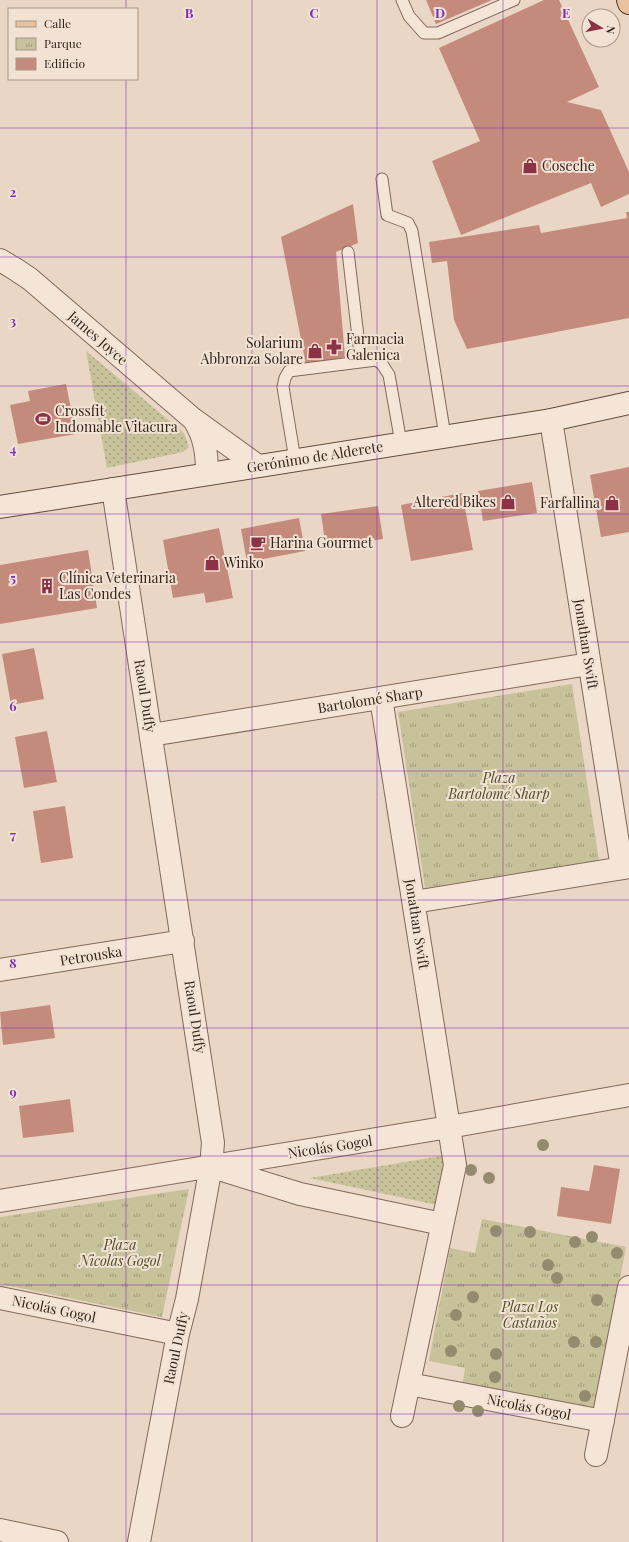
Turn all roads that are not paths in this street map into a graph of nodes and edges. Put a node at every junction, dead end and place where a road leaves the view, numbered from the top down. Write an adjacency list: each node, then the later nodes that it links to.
1 (402, 0): 2 (lane)
2 (514, 0)
3 (382, 179): 10 (lane)
4 (348, 252): 6 (lane)
5 (0, 260): 8 (street, James Joyce)
6 (361, 362): 11 (lane); 12 (lane)
7 (629, 403): 9 (street, Gerónimo de Alderete)
8 (193, 419): 13 (street, James Joyce); 14 (street, James Joyce)
9 (551, 420): 10 (street, Gerónimo de Alderete); 17 (street, Jonathan Swift)
10 (445, 436): 11 (street, Gerónimo de Alderete)
11 (401, 442): 12 (street, Gerónimo de Alderete)
12 (295, 460): 13 (street, Gerónimo de Alderete)
13 (258, 466): 14 (street, Gerónimo de Alderete)
14 (207, 474): 15 (street, Gerónimo de Alderete)
15 (113, 489): 16 (street, Gerónimo de Alderete); 19 (street, Raoul Duffy)
16 (0, 507)
17 (589, 664): 18 (street, Bartolomé Sharp); 20 (street, Jonathan Swift)
18 (382, 698): 19 (street, Bartolomé Sharp); 21 (street, Jonathan Swift)
19 (151, 735): 22 (street, Raoul Duffy)
20 (625, 868): 21 (street)
21 (414, 902): 25 (street, Jonathan Swift)
22 (183, 941): 23 (street, Petrouska); 26 (street, Raoul Duffy)
23 (0, 970)
24 (629, 1095): 25 (street, Nicolás Gogol)
25 (449, 1128): 26 (street, Nicolás Gogol); 28 (street)
26 (211, 1166): 27 (street, Nicolás Gogol); 28 (street, Nicolás Gogol); 31 (street, Raoul Duffy)
27 (0, 1201)
28 (442, 1224): 32 (street)
29 (629, 1288): 34 (street)
30 (0, 1298): 31 (street, Nicolás Gogol)
31 (178, 1334): 38 (street, Raoul Duffy)
32 (409, 1384): 33 (street); 34 (street, Nicolás Gogol)
33 (402, 1416)
34 (603, 1421): 35 (street)
35 (596, 1455)
36 (0, 1530): 37 (street)
37 (57, 1542)
38 (139, 1542)

